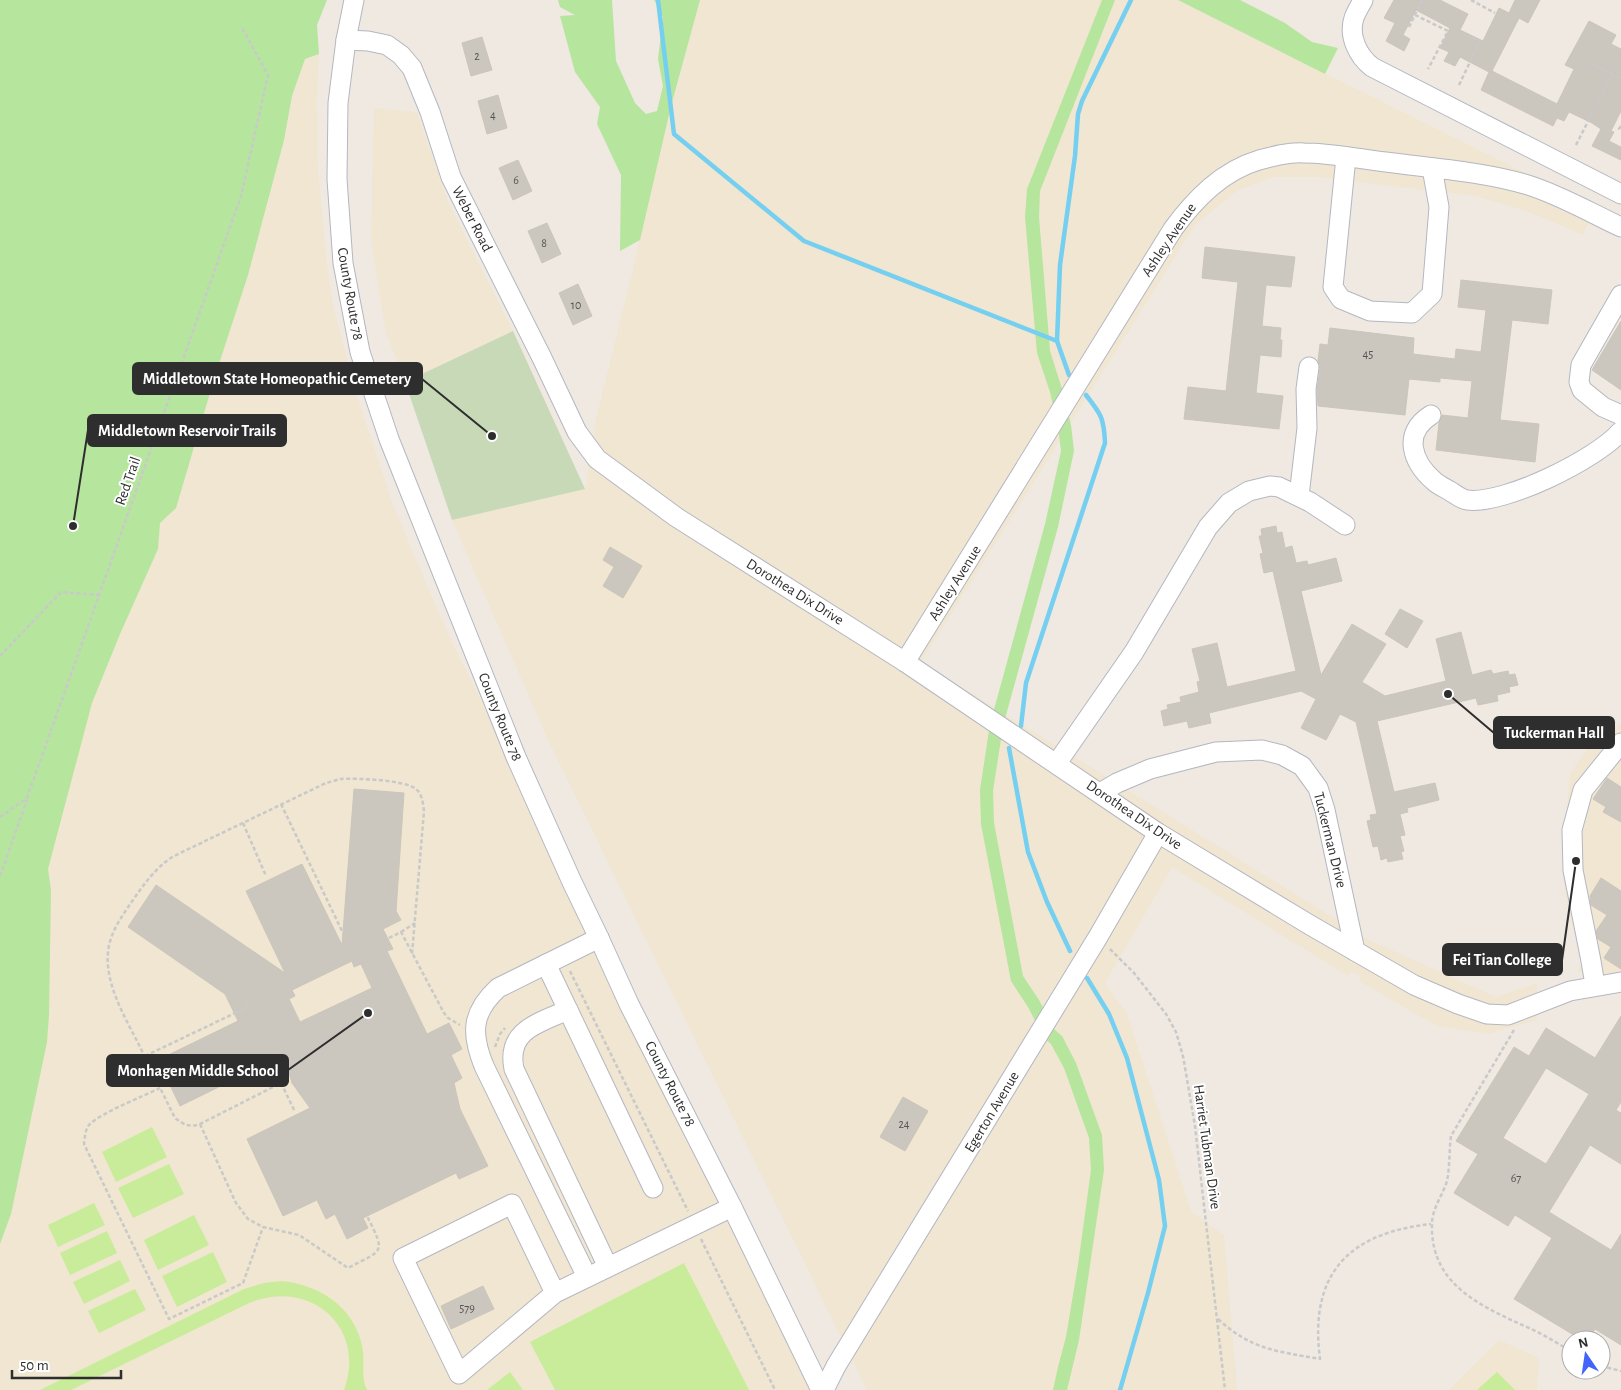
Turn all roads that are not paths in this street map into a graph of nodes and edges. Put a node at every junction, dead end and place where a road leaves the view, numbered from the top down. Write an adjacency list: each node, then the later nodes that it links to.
1 (354, 0): 3 (street, County Route 78)
2 (1363, 0): 6 (street)
3 (346, 40): 14 (street, Weber Road); 21 (street, County Route 78)
4 (1346, 157): 5 (street, Ashley Avenue); 5 (street); 16 (street, Ashley Avenue)
5 (1432, 168): 7 (street, Ashley Avenue)
6 (1621, 194)
7 (1621, 228)
8 (1621, 295): 11 (street)
9 (1309, 367): 13 (street)
10 (1430, 414): 12 (street)
11 (1621, 415)
12 (1621, 431)
13 (1299, 496): 15 (street); 18 (street)
14 (676, 517): 16 (street, Dorothea Dix Drive)
15 (1344, 524)
16 (905, 662): 18 (street, Dorothea Dix Drive)
17 (1621, 743): 25 (street)
18 (1057, 763): 19 (street, Dorothea Dix Drive)
19 (1100, 793): 20 (street, Dorothea Dix Drive); 22 (street, Tuckerman Drive)
20 (1158, 833): 22 (street, Dorothea Dix Drive); 31 (street, Egerton Avenue)
21 (600, 938): 23 (street); 28 (street, County Route 78)
22 (1355, 951): 25 (street, Dorothea Dix Drive)
23 (546, 964): 26 (street); 29 (street)
24 (1621, 982): 25 (street, Dorothea Dix Drive)
25 (1595, 985)
26 (568, 1010): 27 (street); 29 (street)
27 (654, 1188)
28 (732, 1207): 29 (street); 31 (street, County Route 78)
29 (597, 1272): 30 (street)
30 (555, 1293): 30 (street)
31 (823, 1390)

